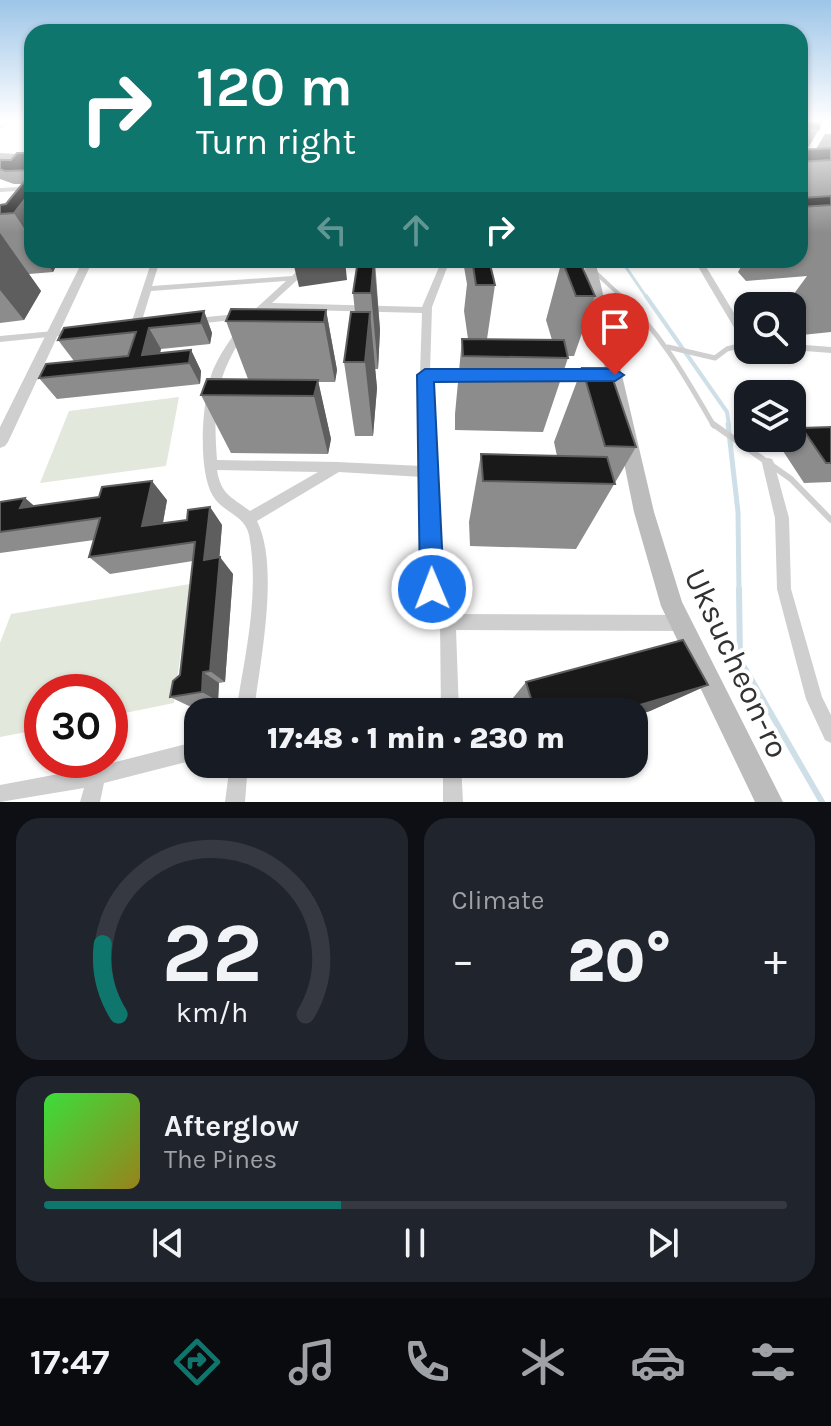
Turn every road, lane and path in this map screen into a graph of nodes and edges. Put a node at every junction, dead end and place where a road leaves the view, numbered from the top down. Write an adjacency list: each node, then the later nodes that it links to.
1 (24, 189): 2 (street)
2 (1, 191)
3 (84, 268): 20 (street)
4 (154, 268): 10 (street)
5 (307, 268): 10 (street); 11 (street)
6 (443, 268): 12 (street)
7 (587, 268): 29 (main road, Uksucheon-ro)
8 (591, 268): 22 (lane, Uksucheon-ro)
9 (703, 268): 14 (street)
10 (147, 289): 17 (street)
11 (266, 306): 12 (street); 13 (street)
12 (427, 310): 26 (street)
13 (254, 316): 15 (street); 32 (street)
14 (734, 322)
15 (180, 323)
16 (150, 326): 17 (street)
17 (135, 327): 18 (street)
18 (121, 328)
19 (93, 330): 20 (street)
20 (52, 334): 21 (street); 30 (street)
21 (0, 339)
22 (668, 347): 23 (lane); 31 (lane, Uksucheon-ro)
23 (734, 347)
24 (806, 348): 25 (street)
25 (831, 350)
26 (425, 375): 27 (street); 34 (street)
27 (489, 375)
28 (536, 375): 29 (street)
29 (615, 375): 38 (main road, Uksucheon-ro)
30 (0, 442)
31 (768, 463): 36 (lane, Uksucheon-ro); 41 (street)
32 (211, 465): 33 (street); 35 (street)
33 (337, 467): 34 (street); 35 (street)
34 (429, 472): 37 (street)
35 (250, 518): 39 (street)
36 (831, 520)
37 (448, 622): 38 (street); 40 (street)
38 (680, 623): 52 (main road, Uksucheon-ro)
39 (247, 698)
40 (450, 698)
41 (831, 734)
42 (184, 754): 43 (street)
43 (128, 768)
44 (85, 778): 48 (street)
45 (96, 778): 49 (street)
46 (238, 778): 50 (street)
47 (452, 778): 51 (street)
48 (0, 794)
49 (90, 802)
50 (235, 802)
51 (453, 802)
52 (769, 802)

